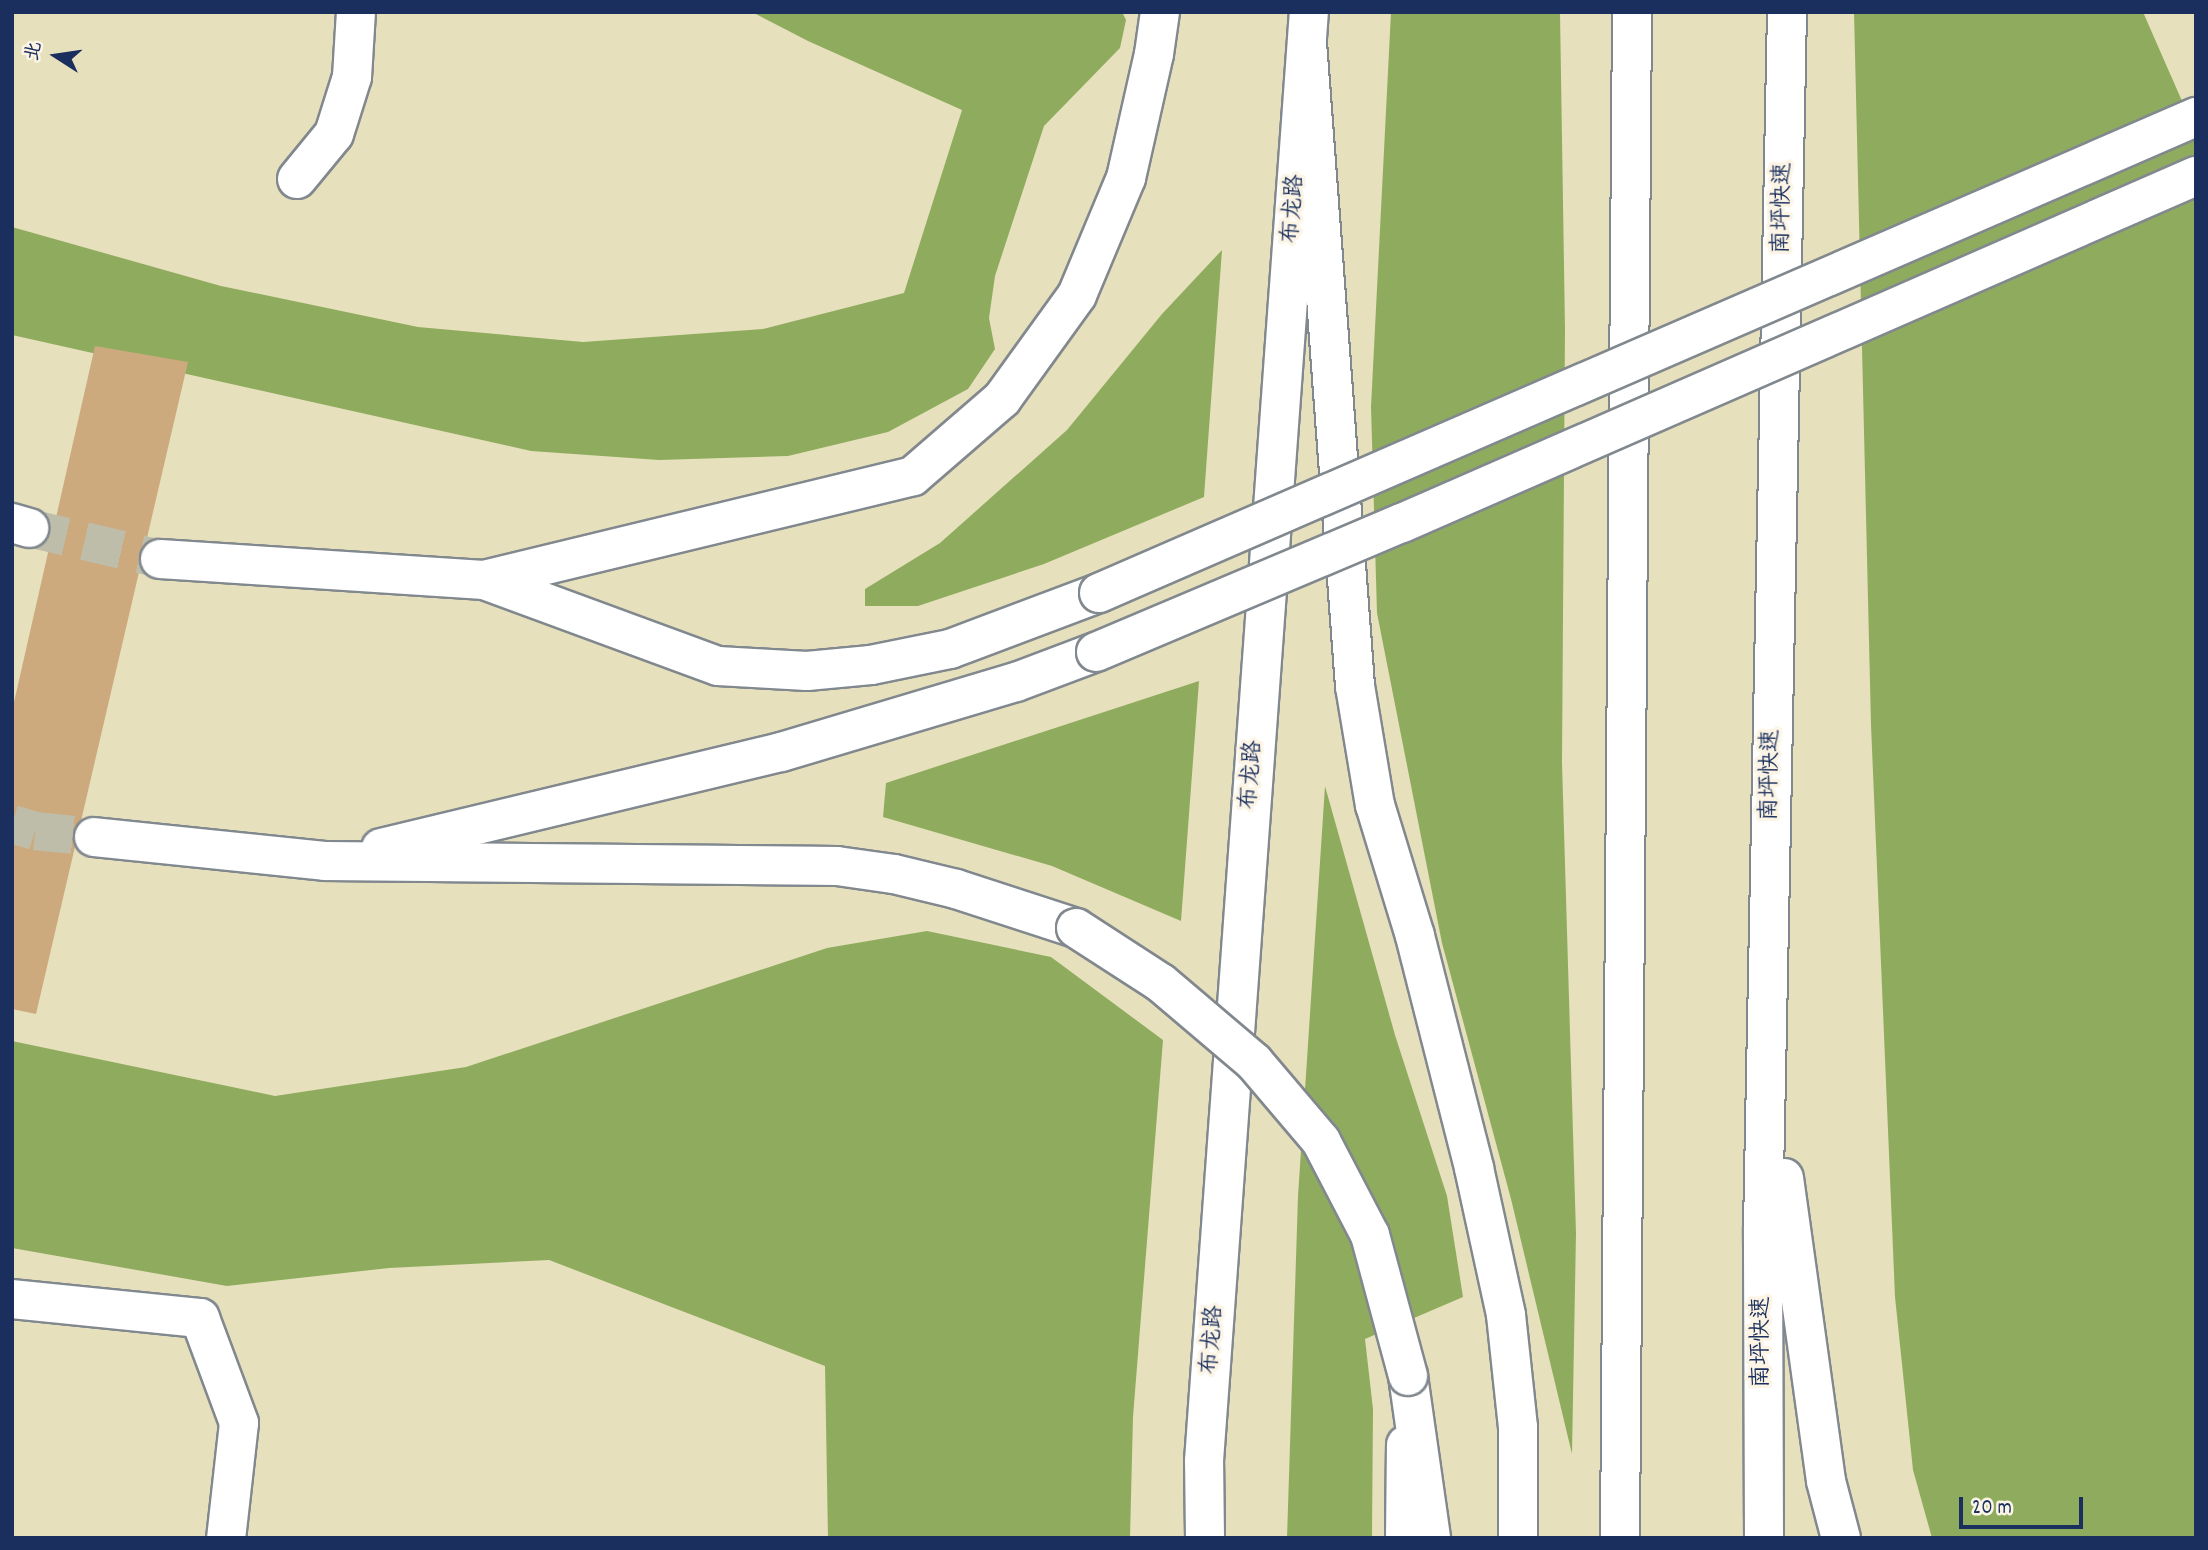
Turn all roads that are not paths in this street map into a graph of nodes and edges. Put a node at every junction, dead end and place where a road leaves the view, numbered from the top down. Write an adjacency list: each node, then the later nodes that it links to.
1 (356, 12): 8 (main road)
2 (1160, 12): 10 (main road)
3 (1632, 12): 21 (main road)
4 (1787, 12): 13 (main road, 南坪快速)
5 (1308, 28): 17 (main road, 布龙路); 20 (main road)
6 (2196, 117): 10 (main road, bridge)
7 (2196, 176): 12 (main road, bridge)
8 (297, 179)
9 (160, 559): 10 (main road)
10 (484, 580)
11 (94, 837): 12 (main road)
12 (325, 861): 15 (main road, bridge)
13 (1768, 952): 22 (main road, 南坪快速); 23 (main road)
14 (12, 1299): 16 (main road)
15 (1408, 1376): 18 (main road); 19 (main road)
16 (226, 1538)
17 (1205, 1538)
18 (1405, 1538)
19 (1431, 1538)
20 (1518, 1538)
21 (1620, 1538)
22 (1764, 1538)
23 (1841, 1538)

